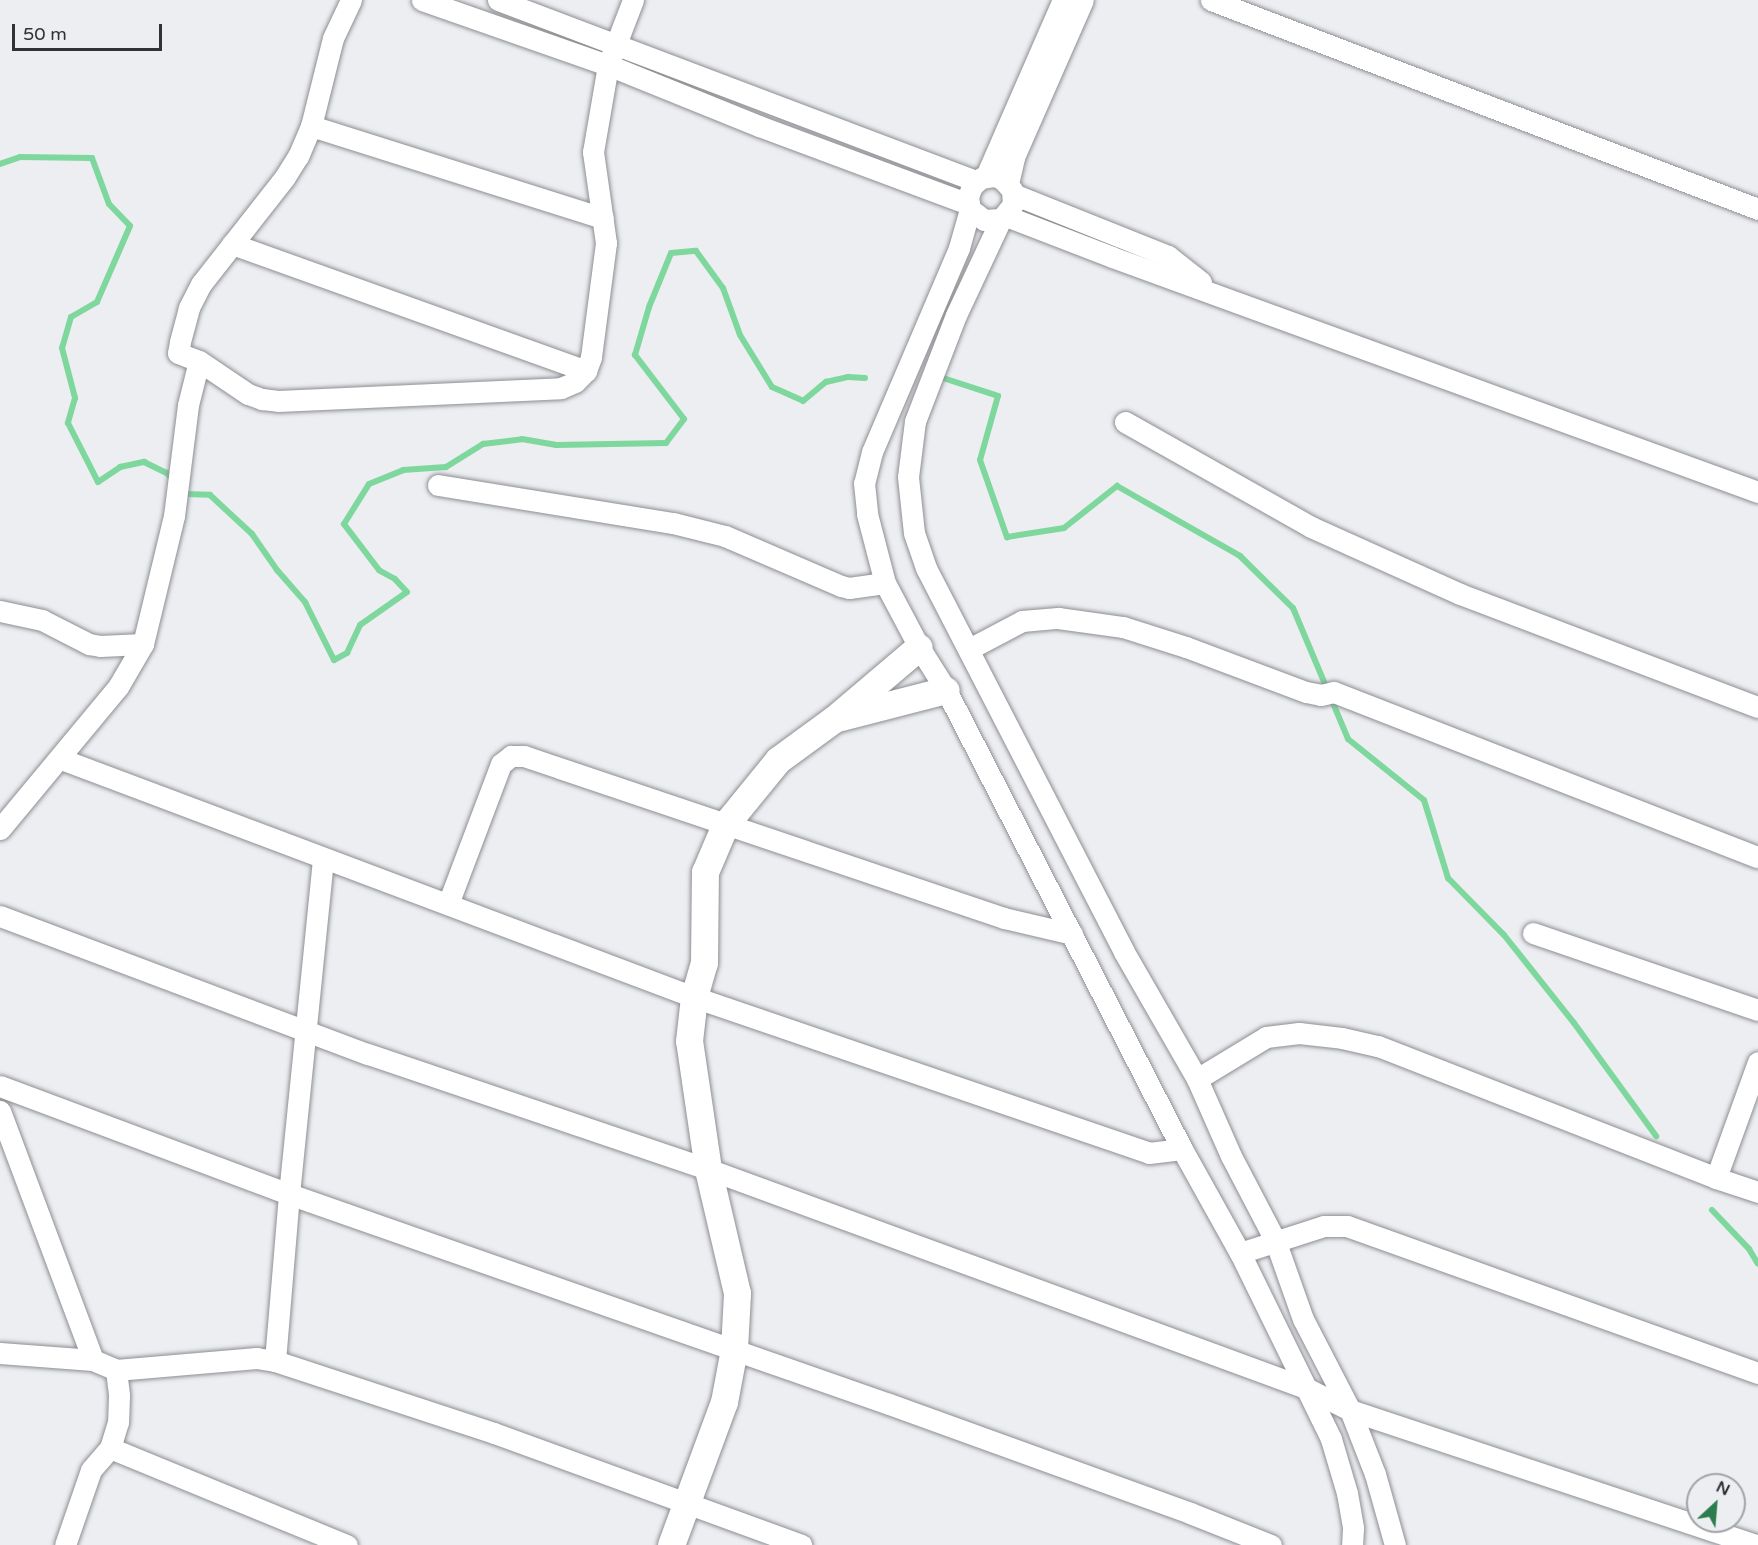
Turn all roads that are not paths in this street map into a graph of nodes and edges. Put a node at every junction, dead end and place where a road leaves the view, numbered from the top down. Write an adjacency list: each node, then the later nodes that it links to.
1 (351, 0): 10 (street)
2 (422, 0): 9 (street)
3 (498, 0): 8 (street)
4 (633, 0): 8 (street)
5 (1063, 0): 11 (street)
6 (1083, 0): 12 (street)
7 (1211, 0): 14 (street)
8 (615, 45): 9 (street); 11 (street)
9 (608, 65): 13 (street); 16 (street)
10 (311, 126): 16 (street); 17 (street)
11 (981, 179): 12 (street); 13 (street)
12 (1010, 189): 15 (street); 18 (street)
13 (969, 206): 15 (street); 24 (street)
14 (1758, 209)
15 (1004, 217): 18 (street); 28 (street)
16 (603, 218): 20 (street)
17 (232, 244): 19 (street); 20 (street)
18 (1216, 294): 23 (street)
19 (199, 361): 20 (street); 26 (street)
20 (586, 371)
21 (1125, 422): 30 (street)
22 (438, 485): 24 (street)
23 (1758, 492)
24 (885, 583): 27 (street)
25 (0, 611): 26 (street)
26 (143, 644): 32 (street)
27 (919, 647): 29 (street); 31 (street)
28 (969, 649): 35 (street); 45 (street)
29 (946, 690): 31 (street); 40 (street)
30 (1758, 707)
31 (834, 719): 33 (street)
32 (61, 759): 34 (street); 36 (street)
33 (725, 825): 37 (street); 40 (street); 41 (street)
34 (0, 829)
35 (1758, 857)
36 (323, 859): 37 (street); 43 (street)
37 (447, 904): 41 (street)
38 (0, 916): 43 (street)
39 (1533, 933): 42 (street)
40 (1072, 934): 48 (street)
41 (694, 997): 48 (street); 49 (street)
42 (1758, 1010)
43 (307, 1032): 49 (street); 52 (street)
44 (1758, 1062): 50 (street)
45 (1197, 1079): 50 (street); 53 (street)
46 (0, 1086): 52 (street)
47 (0, 1111): 57 (street)
48 (1182, 1149): 54 (street)
49 (708, 1169): 55 (street); 61 (street)
50 (1716, 1178): 51 (street)
51 (1758, 1192)
52 (289, 1194): 55 (street); 58 (street)
53 (1275, 1240): 54 (street); 60 (street); 62 (street)
54 (1240, 1252): 61 (street)
55 (734, 1349): 64 (street); 69 (street)
56 (0, 1353): 57 (street)
57 (93, 1360): 59 (street)
58 (275, 1361): 59 (street); 64 (street)
59 (116, 1370): 63 (street)
60 (1758, 1373)
61 (1306, 1388): 62 (street); 70 (street)
62 (1350, 1410): 71 (street); 72 (street)
63 (110, 1448): 65 (street); 66 (street)
64 (687, 1504): 67 (street); 68 (street)
65 (65, 1545)
66 (347, 1545)
67 (671, 1545)
68 (801, 1545)
69 (1271, 1545)
70 (1352, 1545)
71 (1395, 1545)
72 (1757, 1545)

